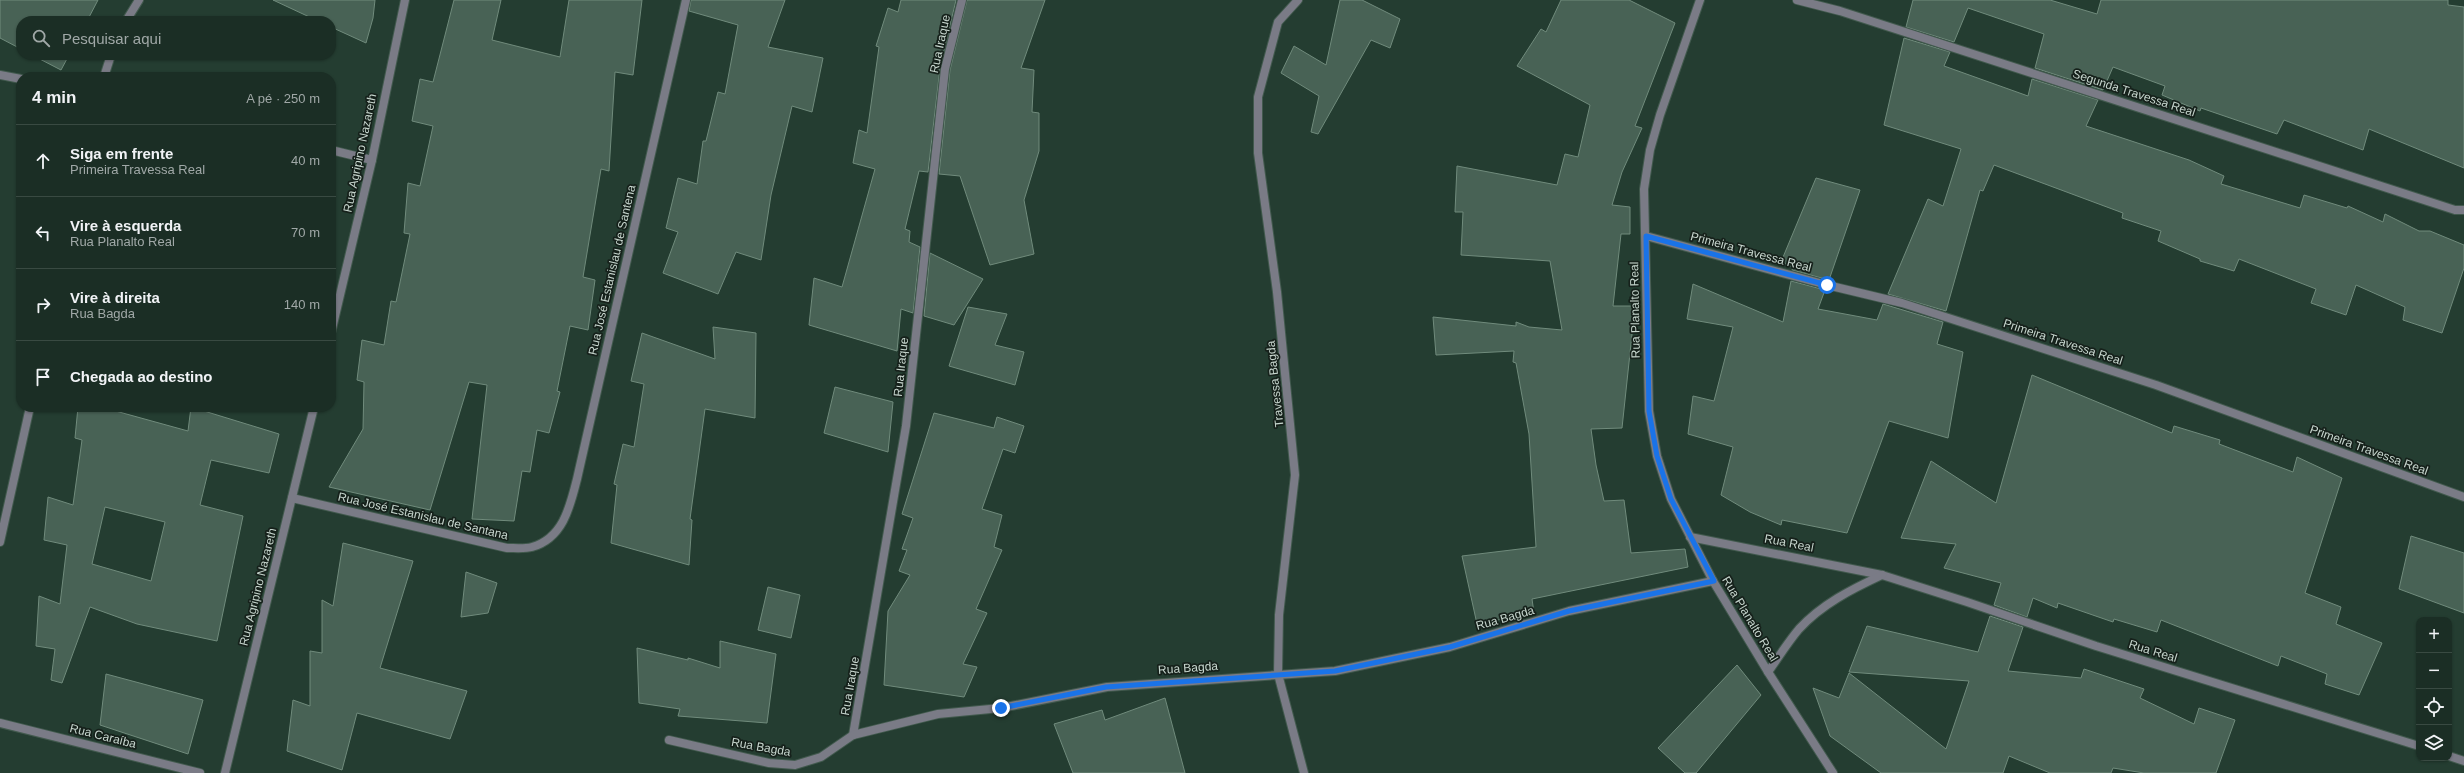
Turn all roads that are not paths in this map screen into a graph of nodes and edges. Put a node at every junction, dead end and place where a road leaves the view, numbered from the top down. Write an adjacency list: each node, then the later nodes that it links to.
1 (139, 0): 8 (street)
2 (405, 0): 14 (street, Rua Agripino Nazareth)
3 (686, 0): 23 (street, Rua José Estanislau de Santena)
4 (962, 0): 30 (street, Rua Iraque)
5 (1298, 0): 28 (street, Travessa Bagda)
6 (1700, 0): 16 (street, Rua Planalto Real)
7 (1797, 0): 15 (street, Segunda Travessa Real)
8 (129, 16)
9 (109, 60): 10 (street)
10 (106, 72)
11 (0, 75): 12 (street)
12 (16, 78)
13 (336, 151): 14 (street)
14 (372, 160): 17 (street, Rua Agripino Nazareth)
15 (2464, 210)
16 (1646, 236): 20 (street, Primeira Travessa Real); 22 (street, Rua Planalto Real)
17 (336, 312)
18 (29, 412): 24 (street)
19 (313, 412): 21 (street, Rua Agripino Nazareth)
20 (2464, 497)
21 (292, 498): 23 (street, Rua José Estanislau de Santana); 36 (street, Rua Agripino Nazareth)
22 (1690, 537): 25 (street, Rua Real); 26 (street, Rua Planalto Real)
23 (549, 540)
24 (0, 542)
25 (1882, 576): 27 (street); 32 (street, Rua Real)
26 (1714, 581): 27 (street, Rua Planalto Real); 28 (street, Rua Bagda)
27 (1768, 672): 38 (street, Rua Planalto Real)
28 (1278, 674): 30 (street, Rua Bagda); 37 (street, Travessa Bagda)
29 (0, 723): 35 (street, Rua Caraíba)
30 (853, 735): 31 (street, Rua Bagda)
31 (669, 740)
32 (2416, 745)
33 (2452, 757): 34 (street)
34 (2464, 761)
35 (200, 773)
36 (225, 773)
37 (1304, 773)
38 (1833, 773)

